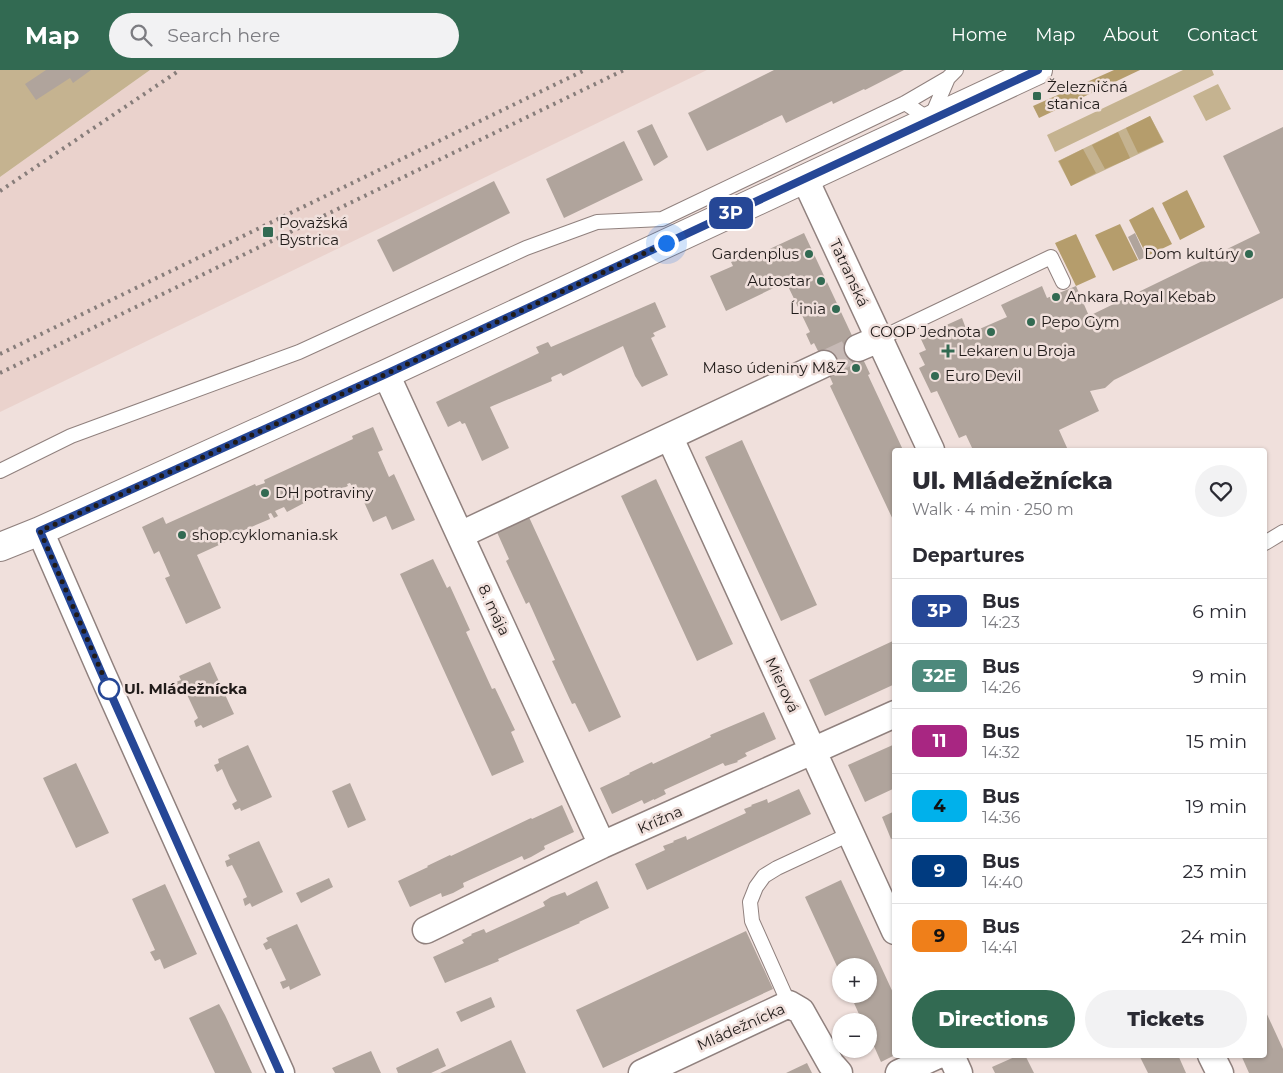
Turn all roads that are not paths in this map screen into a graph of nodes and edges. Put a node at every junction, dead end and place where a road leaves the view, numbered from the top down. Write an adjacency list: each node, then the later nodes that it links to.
1 (1038, 70): 4 (street)
2 (952, 74): 3 (lane); 4 (lane)
3 (905, 103): 4 (lane); 6 (lane)
4 (930, 120): 5 (street)
5 (805, 179): 6 (street); 8 (street, Tatranská)
6 (664, 231): 10 (street); 13 (lane)
7 (1063, 282): 8 (lane)
8 (869, 343): 12 (street, Tatranská)
9 (824, 364): 11 (street)
10 (386, 374): 14 (street); 16 (street, 8. mája)
11 (670, 438): 16 (street); 20 (street, Mierová)
12 (930, 448)
13 (0, 471)
14 (40, 531): 18 (street); 29 (street)
15 (1283, 532): 17 (lane)
16 (460, 535): 22 (street, 8. mája)
17 (1267, 542)
18 (0, 547)
19 (892, 715): 20 (street, Krížna)
20 (812, 751): 21 (street, Mierová); 22 (street, Krížna)
21 (850, 834): 23 (street, Mierová); 25 (lane)
22 (602, 846): 24 (street, Krížna)
23 (892, 925)
24 (426, 930)
25 (789, 1004): 30 (street, Mládežnícka); 31 (street, Mládežnícka)
26 (932, 1058): 32 (street)
27 (952, 1058): 33 (street)
28 (1212, 1058): 34 (street)
29 (280, 1073)
30 (642, 1073)
31 (839, 1073)
32 (899, 1073)
33 (959, 1073)
34 (1220, 1073)

